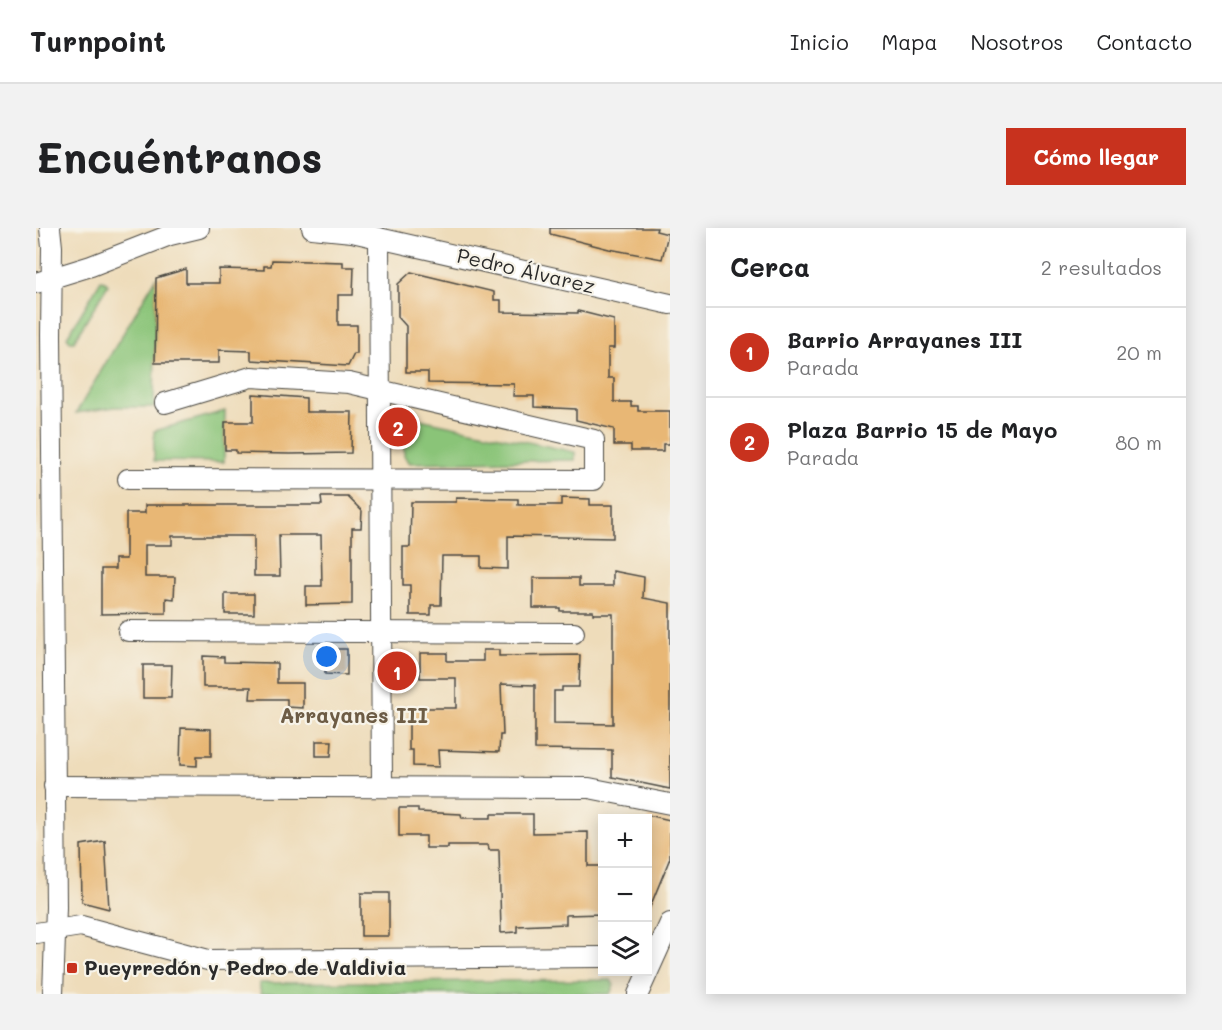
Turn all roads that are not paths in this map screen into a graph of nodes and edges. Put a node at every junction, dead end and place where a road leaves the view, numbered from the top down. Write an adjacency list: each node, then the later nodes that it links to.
1 (50, 228): 5 (street)
2 (199, 228): 5 (street)
3 (312, 228): 4 (street, Pedro Álvarez)
4 (380, 238): 6 (street, Pedro Álvarez); 7 (street)
5 (44, 280): 14 (street)
6 (670, 304)
7 (380, 391): 8 (street); 10 (street); 10 (street)
8 (165, 403)
9 (128, 479): 10 (street)
10 (381, 480): 12 (street)
11 (128, 631): 12 (street)
12 (381, 632): 13 (street); 15 (street)
13 (574, 633)
14 (54, 786): 15 (street); 18 (street)
15 (382, 787): 16 (street)
16 (670, 804)
17 (670, 923): 19 (street)
18 (45, 931): 20 (street); 22 (street)
19 (652, 954)
20 (598, 957)
21 (644, 976): 23 (street)
22 (53, 994)
23 (638, 994)

